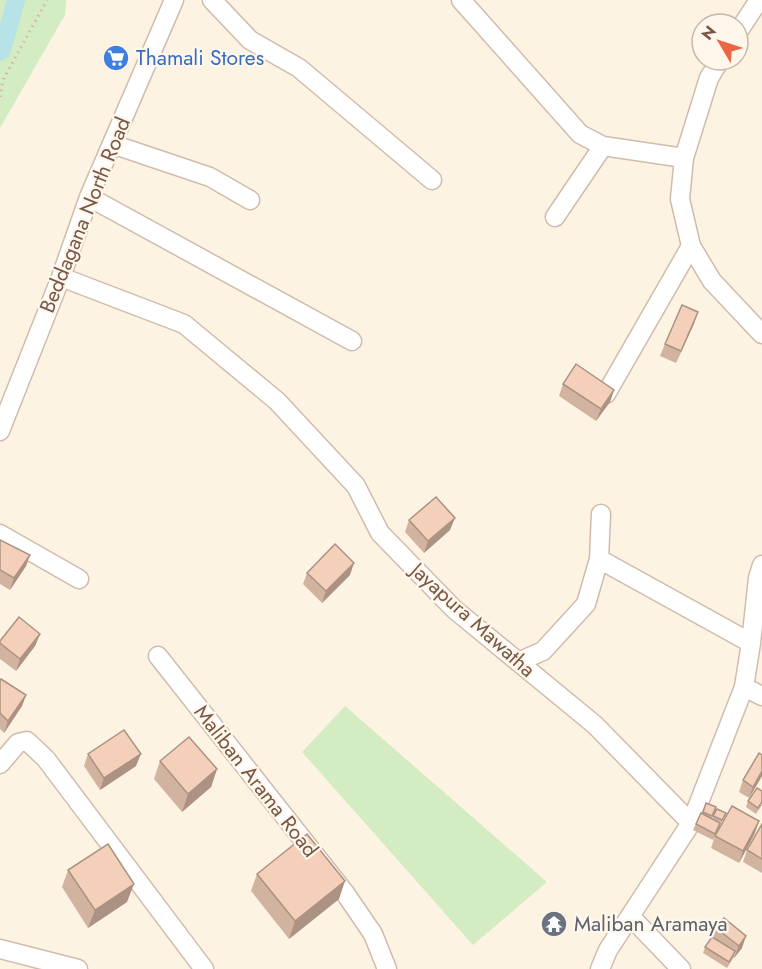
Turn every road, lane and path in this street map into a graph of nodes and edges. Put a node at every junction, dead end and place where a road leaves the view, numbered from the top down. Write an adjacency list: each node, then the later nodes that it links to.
1 (47, 0): 8 (path)
2 (174, 0): 9 (street, Beddagana North Road)
3 (212, 0): 12 (street)
4 (461, 0): 10 (street)
5 (759, 0): 6 (street)
6 (750, 14)
7 (713, 72): 11 (street)
8 (0, 97)
9 (112, 144): 13 (street, Beddagana North Road); 14 (street)
10 (603, 146): 11 (street); 15 (street)
11 (684, 158): 16 (street)
12 (432, 180)
13 (89, 197): 17 (street, Beddagana North Road); 19 (street)
14 (250, 200)
15 (555, 217)
16 (691, 246): 18 (street); 20 (street)
17 (60, 277): 21 (street, Beddagana North Road); 29 (street, Jayapura Mawatha)
18 (762, 333)
19 (352, 341)
20 (606, 394)
21 (0, 431)
22 (601, 514): 24 (street)
23 (0, 534): 26 (street)
24 (599, 559): 27 (street); 29 (street)
25 (762, 565): 27 (street)
26 (79, 579)
27 (751, 643): 30 (street)
28 (158, 656): 38 (street, Maliban Arama Road)
29 (518, 662): 33 (street, Jayapura Mawatha)
30 (744, 687): 31 (street); 33 (street)
31 (762, 696)
32 (0, 764): 37 (street)
33 (691, 823): 34 (street)
34 (630, 916): 39 (street); 40 (street)
35 (0, 949): 36 (street)
36 (78, 969)
37 (204, 969)
38 (387, 969)
39 (600, 969)
40 (681, 969)

